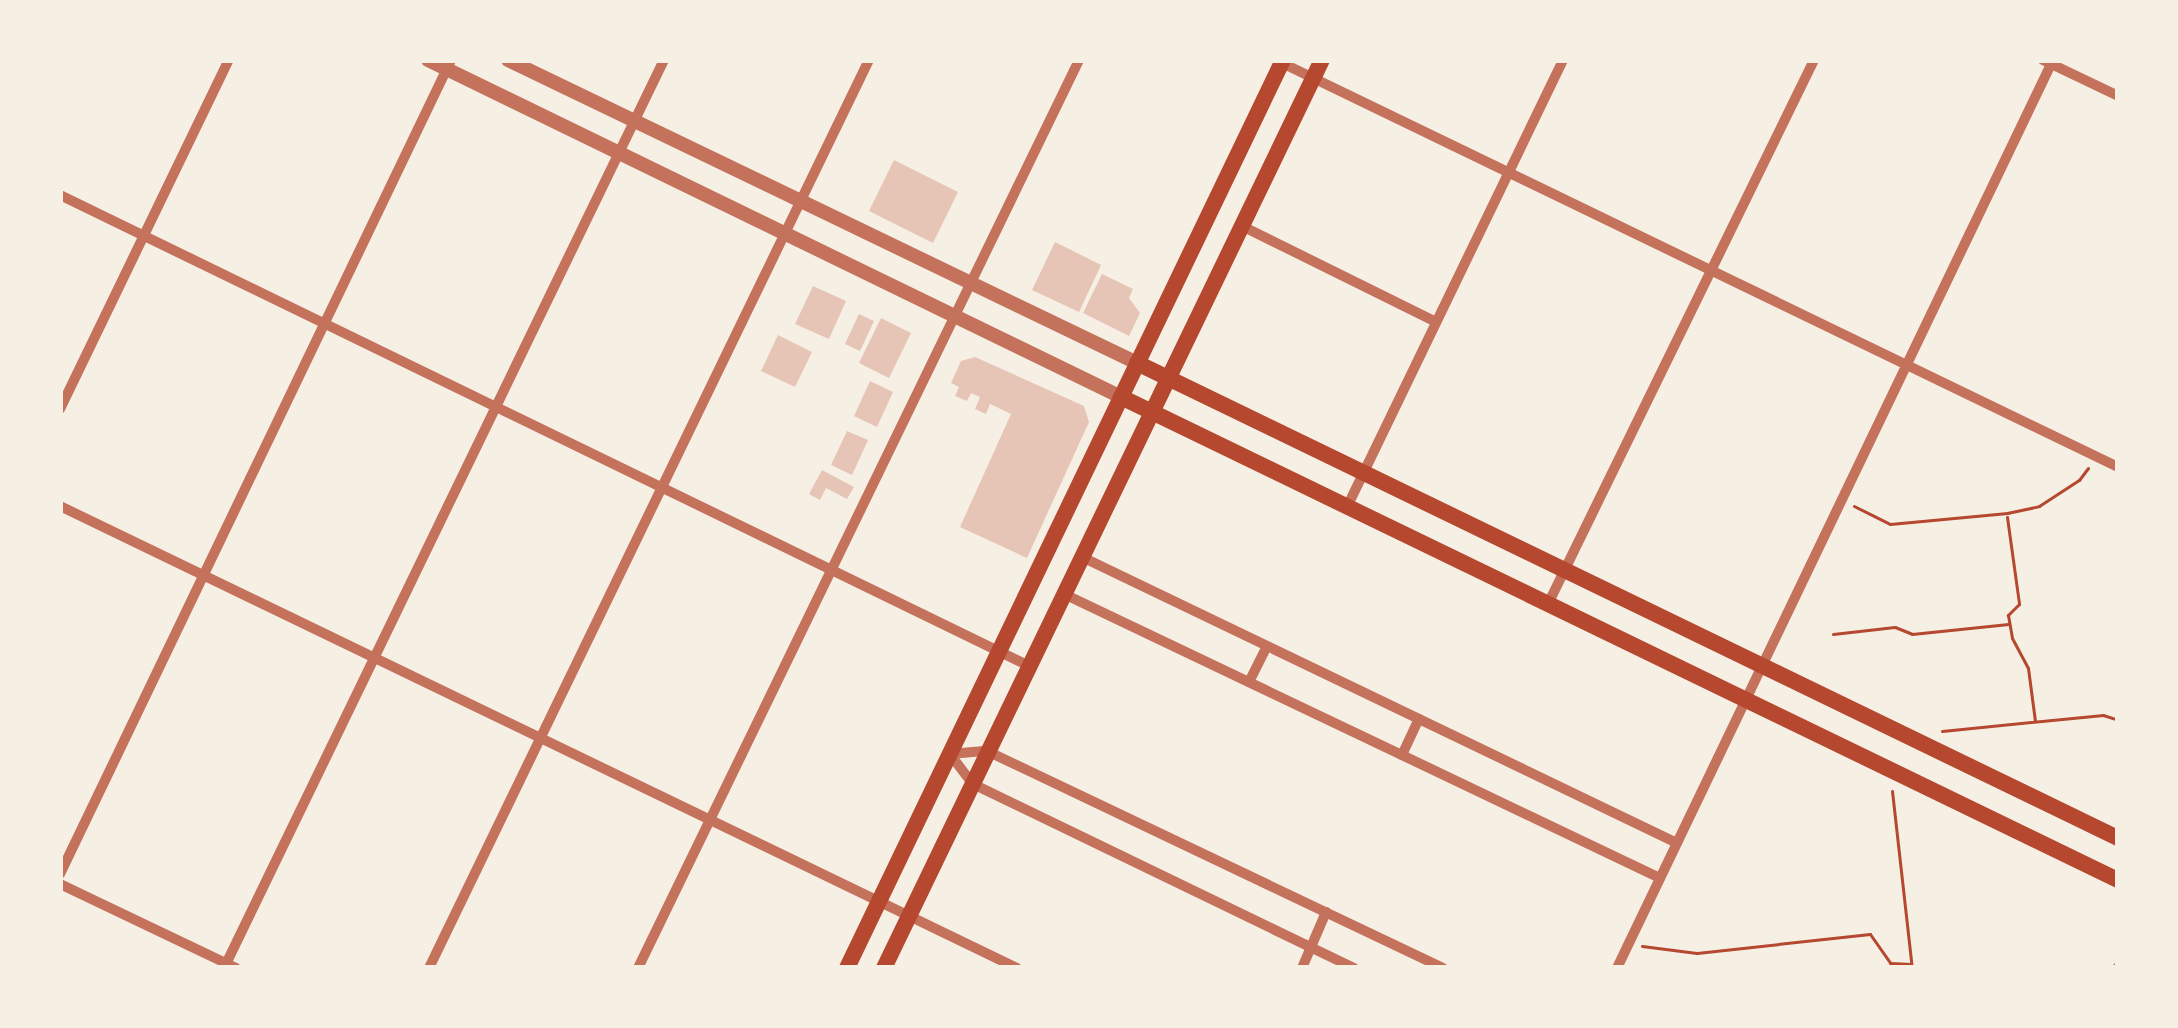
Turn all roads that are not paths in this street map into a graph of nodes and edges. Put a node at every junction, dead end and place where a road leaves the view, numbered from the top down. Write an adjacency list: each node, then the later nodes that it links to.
1 (230, 60): 22 (street)
2 (428, 60): 12 (street)
3 (508, 60): 15 (street)
4 (664, 60): 15 (street)
5 (869, 60): 19 (street)
6 (1079, 60): 24 (street)
7 (1322, 60): 13 (main road)
8 (1563, 60): 17 (street)
9 (1814, 60): 23 (street)
10 (1280, 61): 13 (street); 28 (main road)
11 (2049, 61): 14 (street); 29 (street)
12 (449, 64): 16 (street); 27 (street)
13 (1313, 78): 17 (street); 20 (main road)
14 (2118, 96)
15 (635, 120): 16 (street); 19 (street)
16 (619, 153): 21 (street); 32 (street)
17 (1508, 172): 23 (street); 26 (street)
18 (60, 195): 22 (street)
19 (801, 200): 21 (street); 24 (street)
20 (1242, 226): 26 (street); 30 (main road)
21 (785, 234): 25 (street); 37 (street)
22 (144, 236): 27 (street); 33 (street)
23 (1710, 271): 29 (street); 42 (street)
24 (971, 283): 25 (street); 28 (street)
25 (955, 316): 31 (street); 41 (street)
26 (1436, 322): 36 (street)
27 (326, 323): 32 (street); 43 (street)
28 (1137, 363): 30 (main road); 31 (main road)
29 (1906, 365): 35 (street); 50 (street)
30 (1168, 378): 34 (main road); 36 (main road)
31 (1121, 397): 34 (main road); 47 (main road)
32 (497, 406): 37 (street); 48 (street)
33 (60, 409)
34 (1152, 412): 39 (main road); 40 (main road)
35 (2116, 462)
36 (1364, 473): 39 (street); 42 (main road)
37 (663, 486): 41 (street); 54 (street)
38 (60, 506): 43 (street)
39 (1347, 507): 45 (main road)
40 (1082, 557): 44 (main road); 46 (street)
41 (833, 569): 47 (street); 59 (street)
42 (1565, 570): 45 (street); 50 (main road)
43 (203, 575): 48 (street); 62 (street)
44 (1064, 594): 49 (main road); 51 (street)
45 (1549, 604): 52 (main road)
46 (1267, 646): 51 (street); 53 (street)
47 (999, 651): 49 (street); 56 (main road)
48 (374, 658): 54 (street); 70 (street)
49 (1029, 666): 55 (main road)
50 (1762, 666): 52 (street); 60 (main road)
51 (1249, 682): 57 (street)
52 (1745, 700): 61 (street); 64 (main road)
53 (1419, 719): 57 (street); 61 (street)
54 (540, 738): 59 (street); 71 (street)
55 (987, 751): 56 (street); 58 (main road); 67 (street)
56 (950, 754): 58 (street); 66 (main road)
57 (1402, 755): 63 (street)
58 (973, 784): 68 (main road); 69 (street)
59 (710, 820): 66 (street); 72 (street)
60 (2118, 838)
61 (1677, 843): 63 (street)
62 (60, 874)
63 (1660, 878): 79 (street)
64 (2118, 880)
65 (60, 884): 70 (street)
66 (879, 902): 68 (street); 73 (main road)
67 (1325, 912): 69 (street); 78 (street)
68 (909, 916): 74 (main road); 75 (street)
69 (1311, 947): 76 (street); 77 (street)
70 (229, 966)
71 (429, 968)
72 (638, 968)
73 (847, 968)
74 (884, 968)
75 (1017, 968)
76 (1301, 968)
77 (1354, 968)
78 (1443, 968)
79 (1617, 968)

